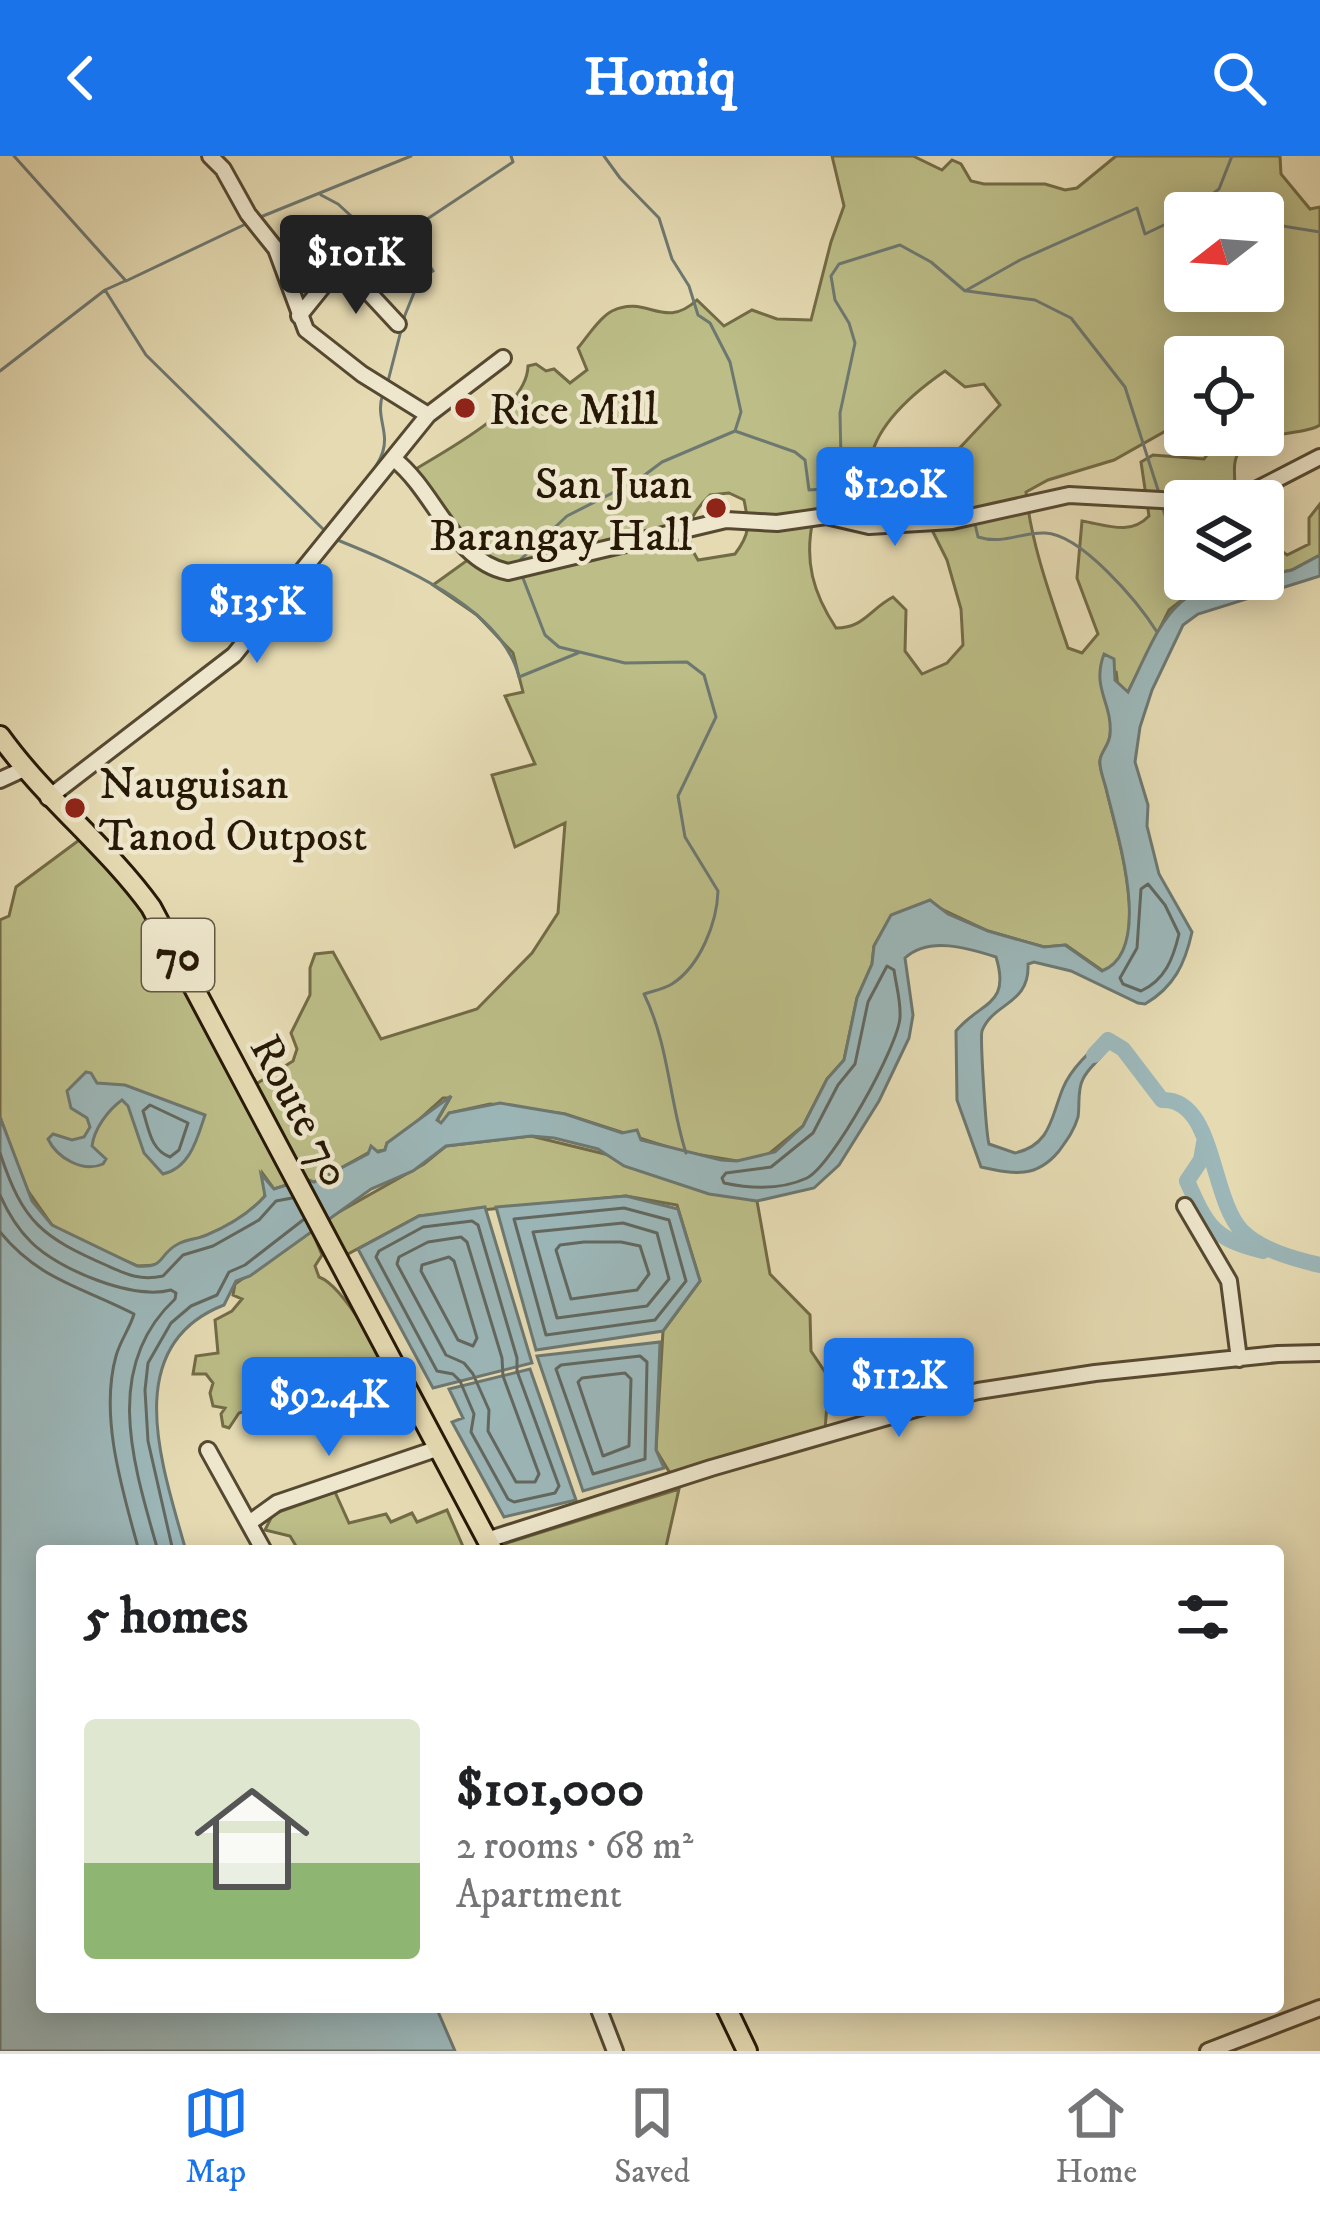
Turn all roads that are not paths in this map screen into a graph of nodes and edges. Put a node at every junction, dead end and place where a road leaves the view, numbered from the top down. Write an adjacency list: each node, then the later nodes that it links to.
1 (210, 156): 2 (street)
2 (298, 316): 3 (street); 5 (street)
3 (398, 324)
4 (503, 358): 5 (street)
5 (428, 415): 7 (street)
6 (1320, 457): 7 (street)
7 (394, 459): 11 (street)
8 (0, 736): 9 (highway, Route 70 / 70)
9 (24, 769): 10 (street); 11 (highway, Route 70 / 70)
10 (0, 781)
11 (48, 798): 15 (highway, Route 70 / 70)
12 (1185, 1206): 14 (street)
13 (1320, 1353): 14 (street)
14 (1239, 1359): 19 (street)
15 (439, 1448): 17 (street); 19 (highway, Route 70 / 70)
16 (208, 1450): 17 (street)
17 (249, 1523): 18 (street)
18 (261, 1545)
19 (490, 1545)
20 (1320, 2008): 25 (street)
21 (600, 2013): 23 (street)
22 (729, 2013): 24 (highway)
23 (615, 2051)
24 (747, 2051)
25 (1208, 2051)

